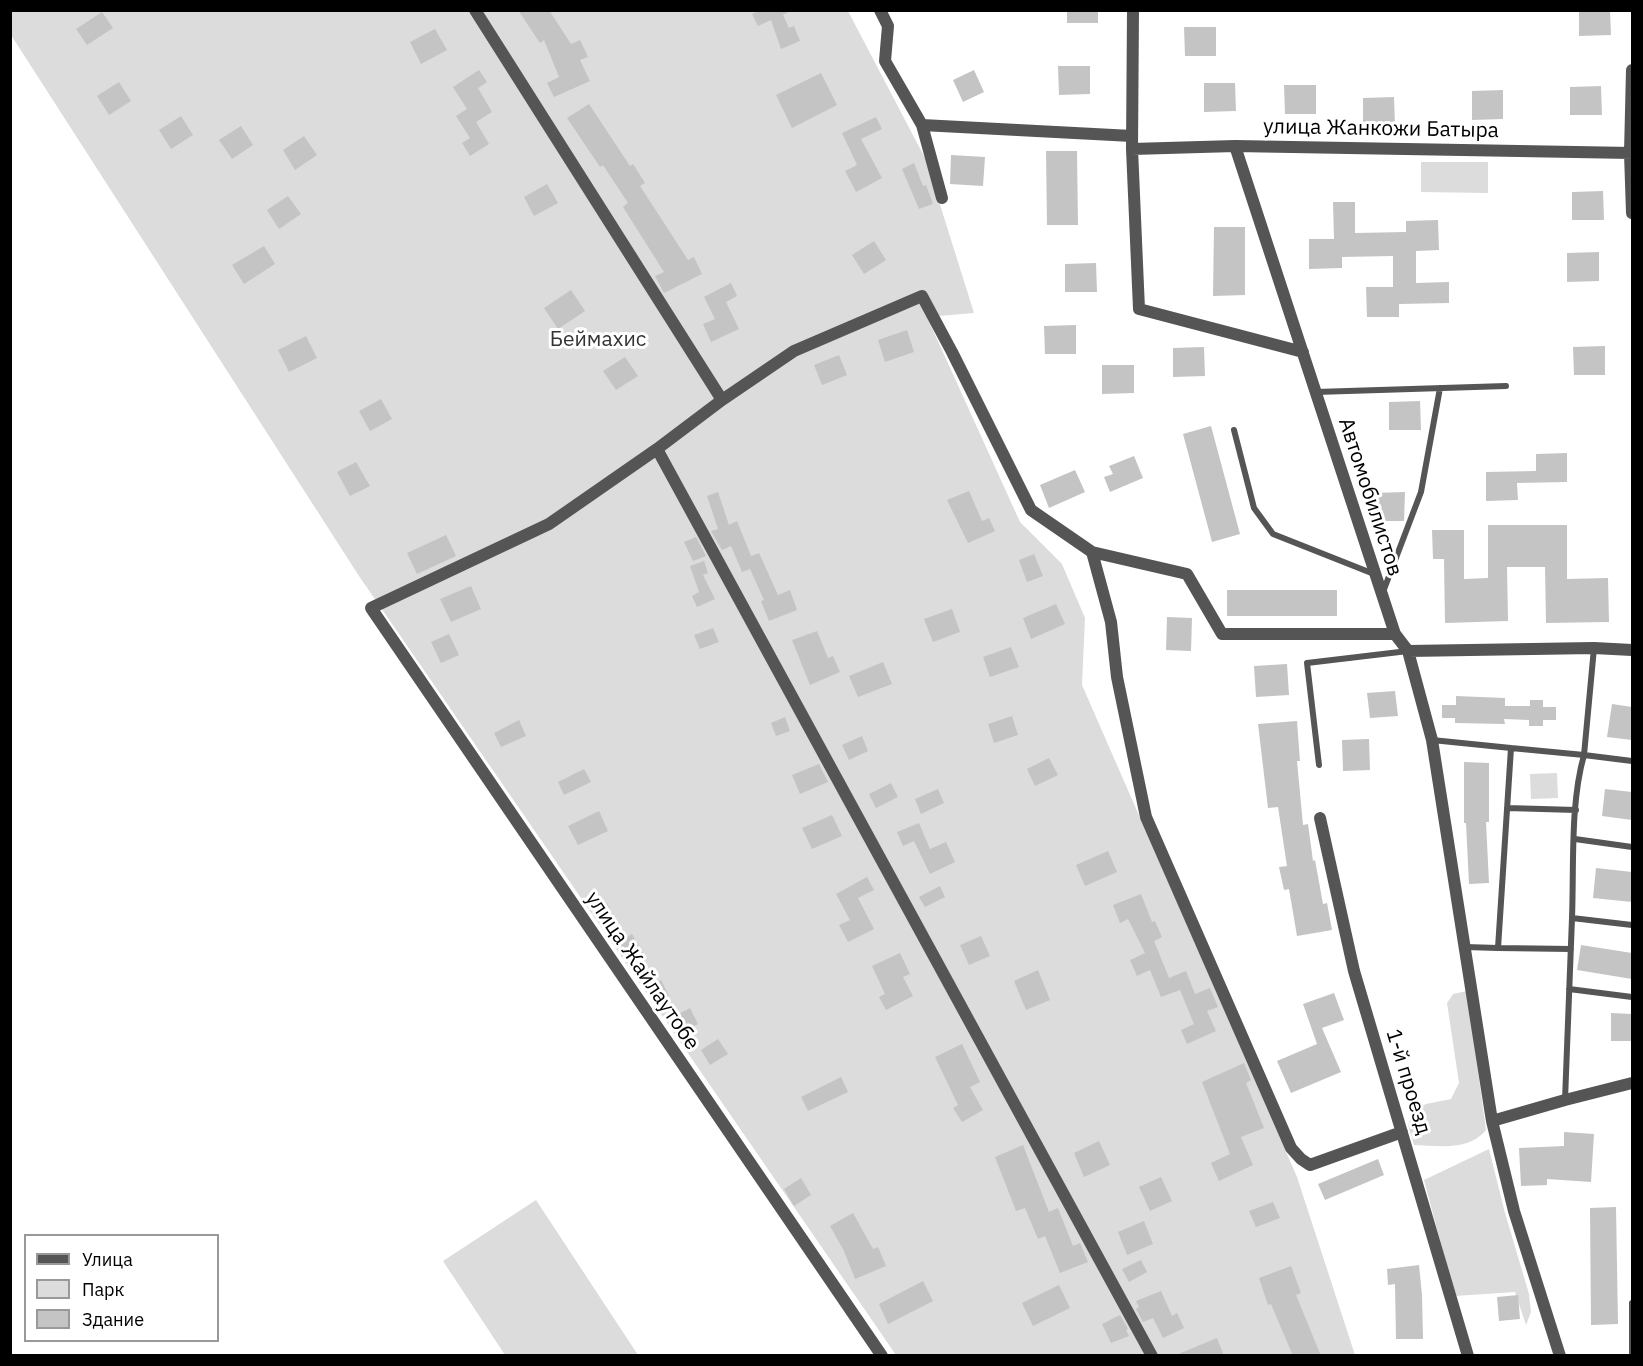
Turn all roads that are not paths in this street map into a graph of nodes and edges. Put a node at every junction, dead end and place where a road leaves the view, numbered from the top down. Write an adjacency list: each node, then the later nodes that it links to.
1 (475, 10): 15 (street)
2 (880, 10): 5 (street)
3 (1133, 10): 6 (street)
4 (1632, 70): 8 (street)
5 (922, 125): 6 (street, улица Жанкожи Батыра); 9 (street)
6 (1132, 142): 7 (street, улица Жанкожи Батыра); 11 (street)
7 (1235, 146): 8 (street, улица Жанкожи Батыра); 11 (street, Автомобилистов)
8 (1631, 153): 10 (street)
9 (942, 198)
10 (1632, 213)
11 (1303, 352): 14 (street, Автомобилистов)
12 (1506, 386): 13 (lane)
13 (1440, 388): 14 (lane); 20 (lane)
14 (1316, 392): 19 (street, Автомобилистов)
15 (722, 400): 17 (street); 18 (street)
16 (1234, 430): 19 (lane)
17 (657, 449): 47 (street, улица Жайлаутобе); 48 (street)
18 (1092, 552): 21 (street); 45 (street)
19 (1375, 574): 20 (street, Автомобилистов)
20 (1382, 596): 21 (street, Автомобилистов)
21 (1395, 634): 24 (street, Автомобилистов)
22 (1594, 648): 23 (street); 24 (street); 27 (lane)
23 (1632, 650)
24 (1408, 651): 25 (street); 29 (lane)
25 (1432, 740): 26 (lane); 37 (street)
26 (1511, 748): 27 (lane); 30 (lane)
27 (1584, 755): 28 (lane); 31 (lane)
28 (1632, 761)
29 (1319, 765)
30 (1508, 808): 31 (lane); 38 (lane)
31 (1576, 810): 33 (lane)
32 (1320, 818): 45 (street, 1-й проезд)
33 (1575, 839): 34 (lane); 35 (lane)
34 (1632, 847)
35 (1572, 918): 36 (lane); 39 (lane)
36 (1632, 925)
37 (1465, 947): 38 (lane); 44 (street)
38 (1498, 948): 39 (lane)
39 (1570, 949): 40 (lane)
40 (1569, 989): 41 (lane); 43 (lane)
41 (1632, 997)
42 (1632, 1083): 43 (street)
43 (1564, 1100): 44 (street)
44 (1492, 1121): 50 (street)
45 (1402, 1132): 49 (street, 1-й проезд)
46 (1632, 1303): 51 (lane)
47 (882, 1356)
48 (1152, 1356)
49 (1468, 1356)
50 (1560, 1356)
51 (1632, 1356)

